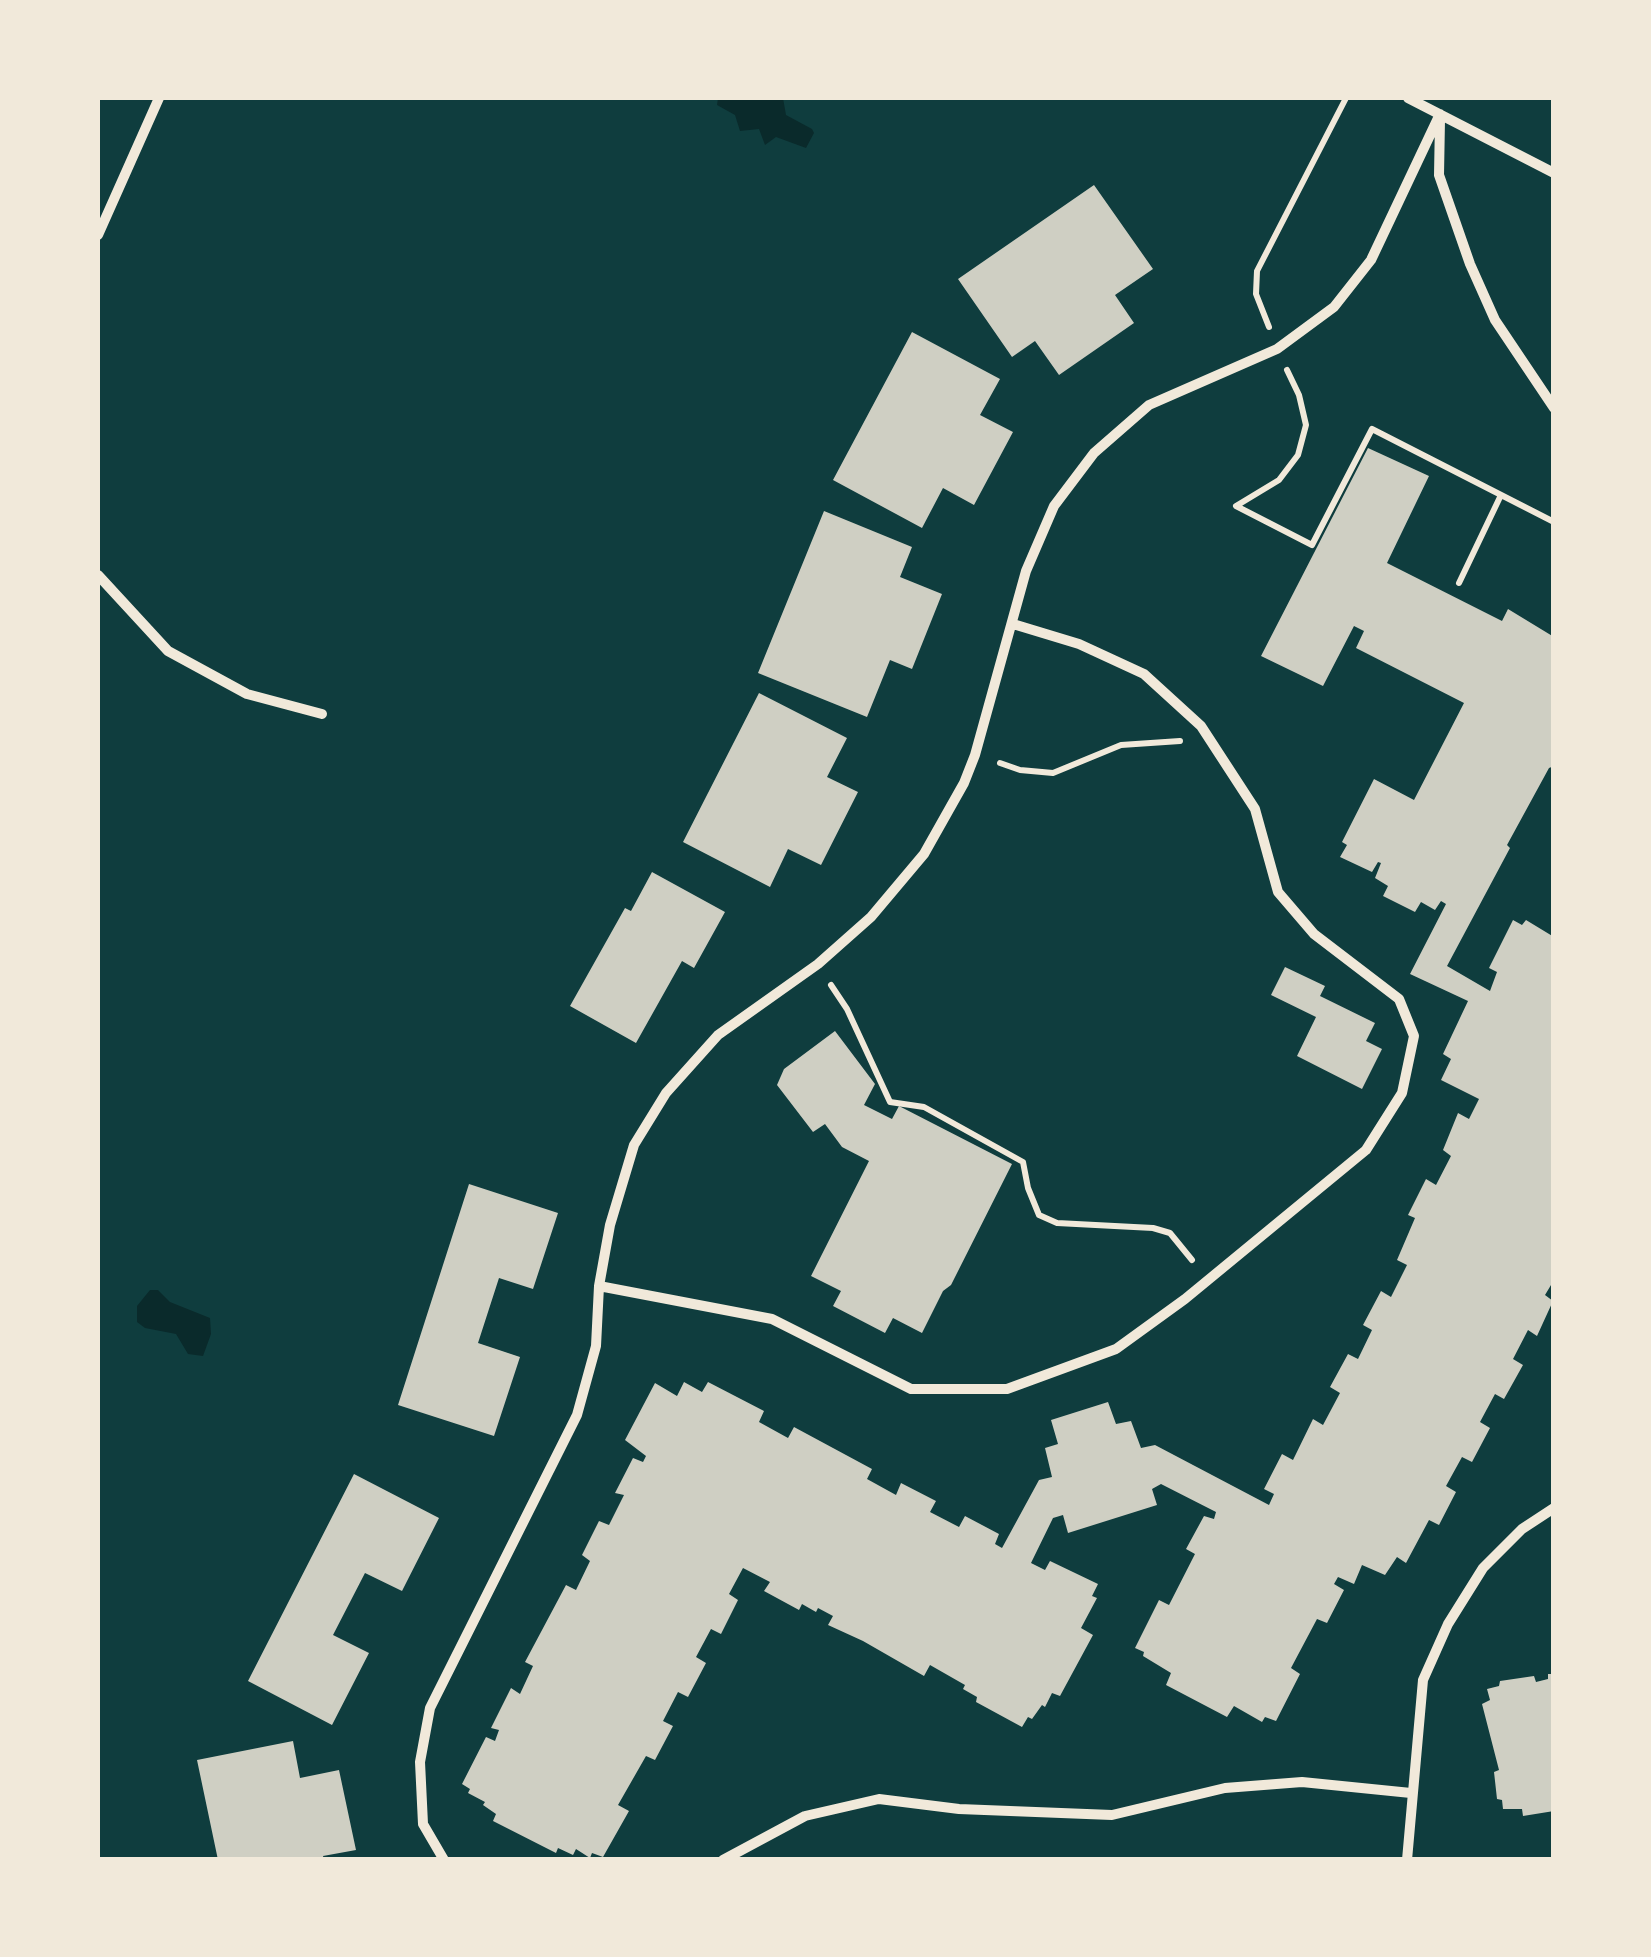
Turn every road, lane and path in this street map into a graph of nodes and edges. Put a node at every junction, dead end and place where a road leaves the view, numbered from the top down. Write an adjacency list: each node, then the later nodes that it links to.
1 (159, 98): 6 (street)
2 (1346, 98): 7 (path)
3 (1408, 98): 4 (street)
4 (1440, 114): 5 (street); 9 (street); 14 (street)
5 (1554, 173)
6 (98, 235)
7 (1269, 328)
8 (1286, 369): 10 (path)
9 (1554, 408)
10 (1501, 495): 11 (path); 13 (path)
11 (1554, 522)
12 (98, 574): 15 (street)
13 (1459, 583)
14 (1013, 624): 16 (street); 17 (street)
15 (322, 714)
16 (1201, 726): 17 (path); 19 (street)
17 (974, 754): 18 (street)
18 (818, 964): 19 (path); 20 (street)
19 (1208, 1280): 20 (street)
20 (599, 1286): 23 (street)
21 (1554, 1508): 22 (street)
22 (1411, 1793): 24 (street); 25 (street)
23 (444, 1860)
24 (722, 1860)
25 (1407, 1860)

